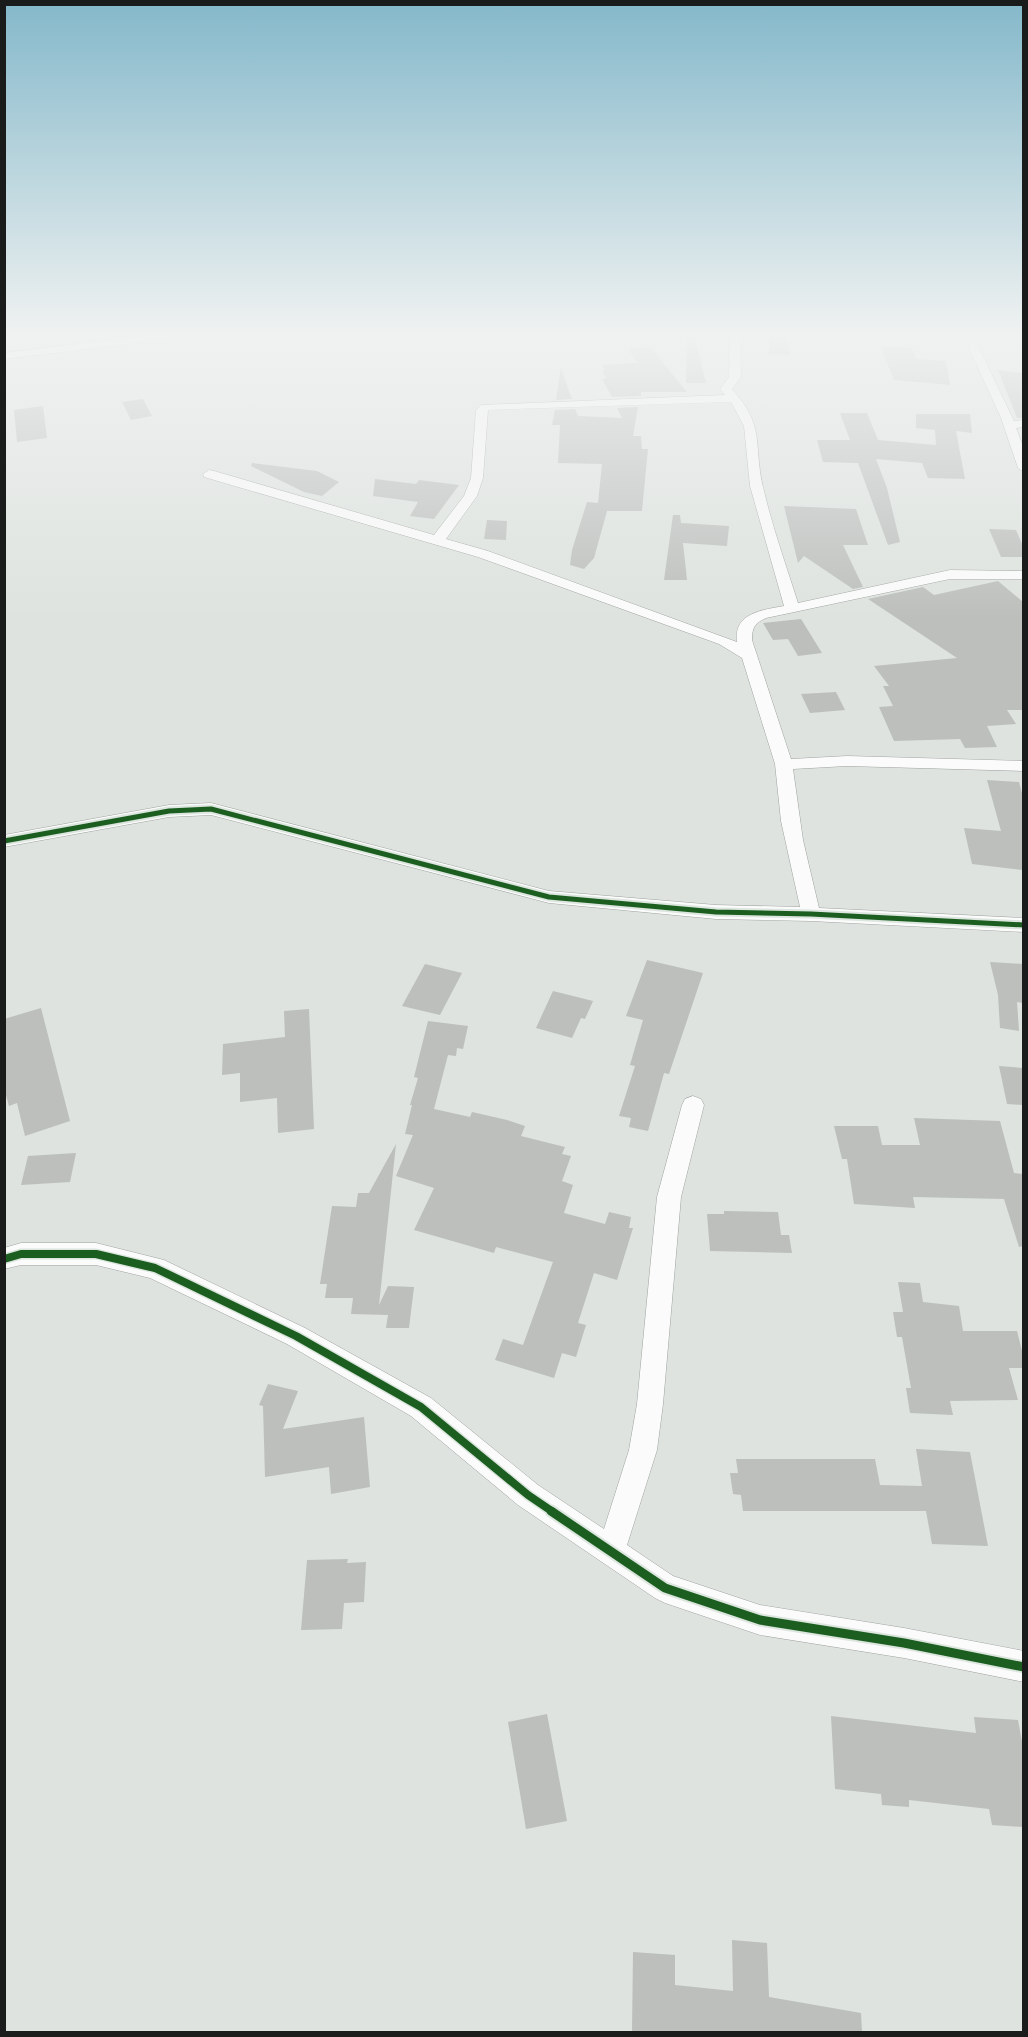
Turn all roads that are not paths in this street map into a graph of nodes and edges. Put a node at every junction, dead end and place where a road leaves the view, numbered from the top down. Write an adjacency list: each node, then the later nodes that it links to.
1 (481, 429): 6 (street)
2 (750, 429): 8 (street)
3 (1010, 429): 4 (street)
4 (1023, 468)
5 (209, 474): 6 (street)
6 (438, 540): 9 (street)
7 (1023, 575): 8 (street)
8 (792, 609): 9 (street)
9 (746, 654): 10 (street)
10 (784, 764): 11 (street); 13 (street)
11 (1023, 766)
12 (4, 841): 13 (street)
13 (811, 914): 14 (street)
14 (1023, 925)
15 (693, 1105): 17 (street)
16 (4, 1259): 17 (street)
17 (611, 1551): 18 (street)
18 (1023, 1667)

